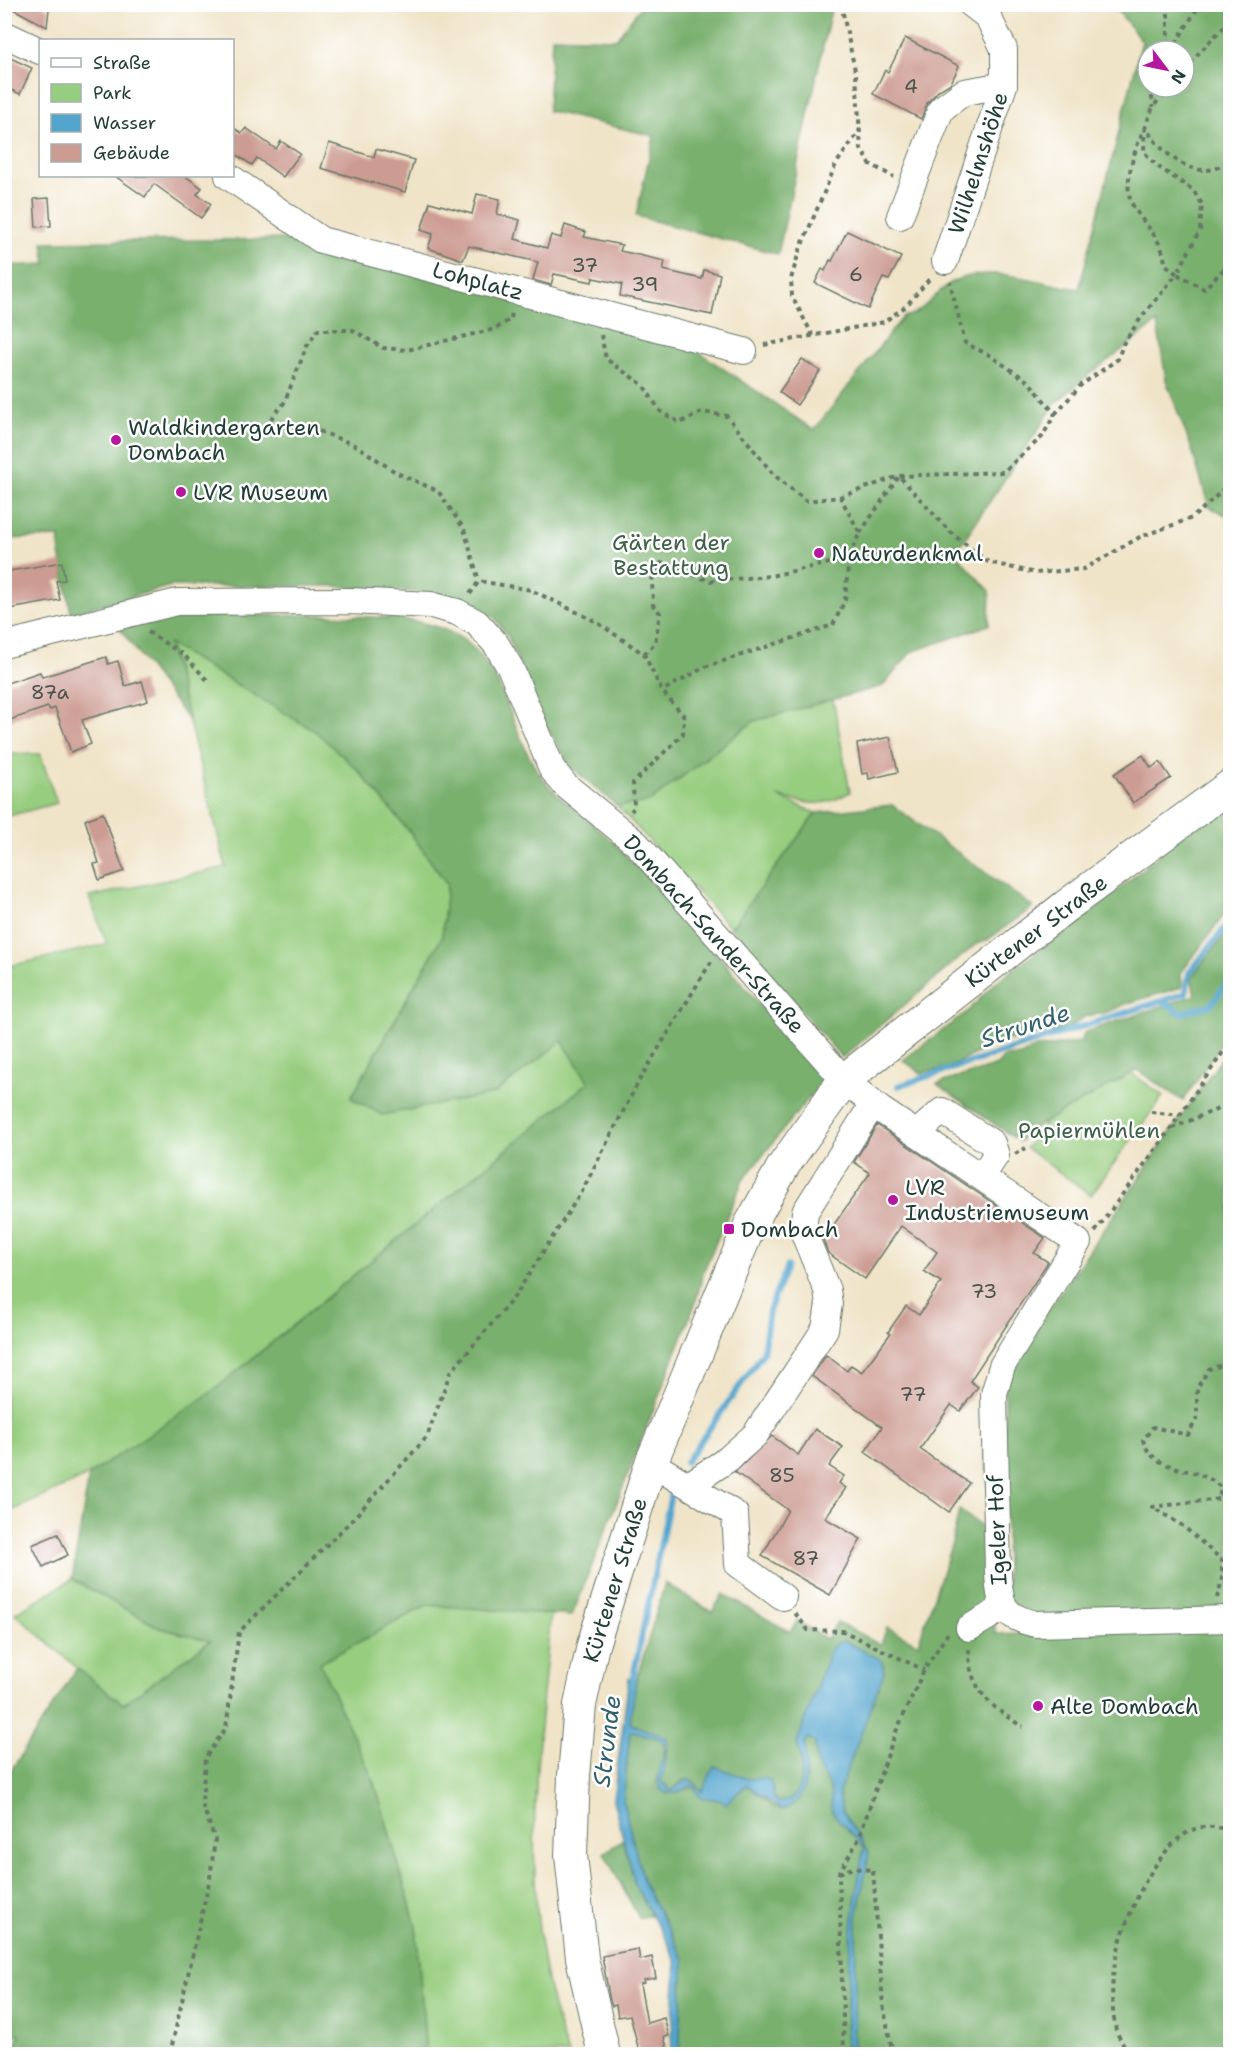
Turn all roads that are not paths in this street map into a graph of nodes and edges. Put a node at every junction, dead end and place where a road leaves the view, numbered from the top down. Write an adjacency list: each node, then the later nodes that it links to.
1 (970, 4): 4 (street, Wilhelmshöhe)
2 (4, 34): 3 (street)
3 (39, 51)
4 (1005, 85): 6 (street); 7 (street, Wilhelmshöhe)
5 (229, 177): 8 (street, Lohplatz)
6 (900, 216)
7 (945, 261)
8 (756, 348)
9 (4, 645): 11 (street, Dombach-Sander-Straße)
10 (1230, 786): 11 (main road, Kürtener Straße)
11 (844, 1080): 12 (street); 13 (main road, Kürtener Straße)
12 (873, 1104): 14 (street); 16 (street, Igeler Hof)
13 (651, 1463): 14 (street, Kürtener Straße); 19 (main road, Kürtener Straße)
14 (689, 1485): 15 (street, Kürtener Straße)
15 (783, 1597)
16 (1003, 1608): 17 (street, Igeler Hof); 18 (street)
17 (1221, 1619)
18 (969, 1628)
19 (604, 2055)

